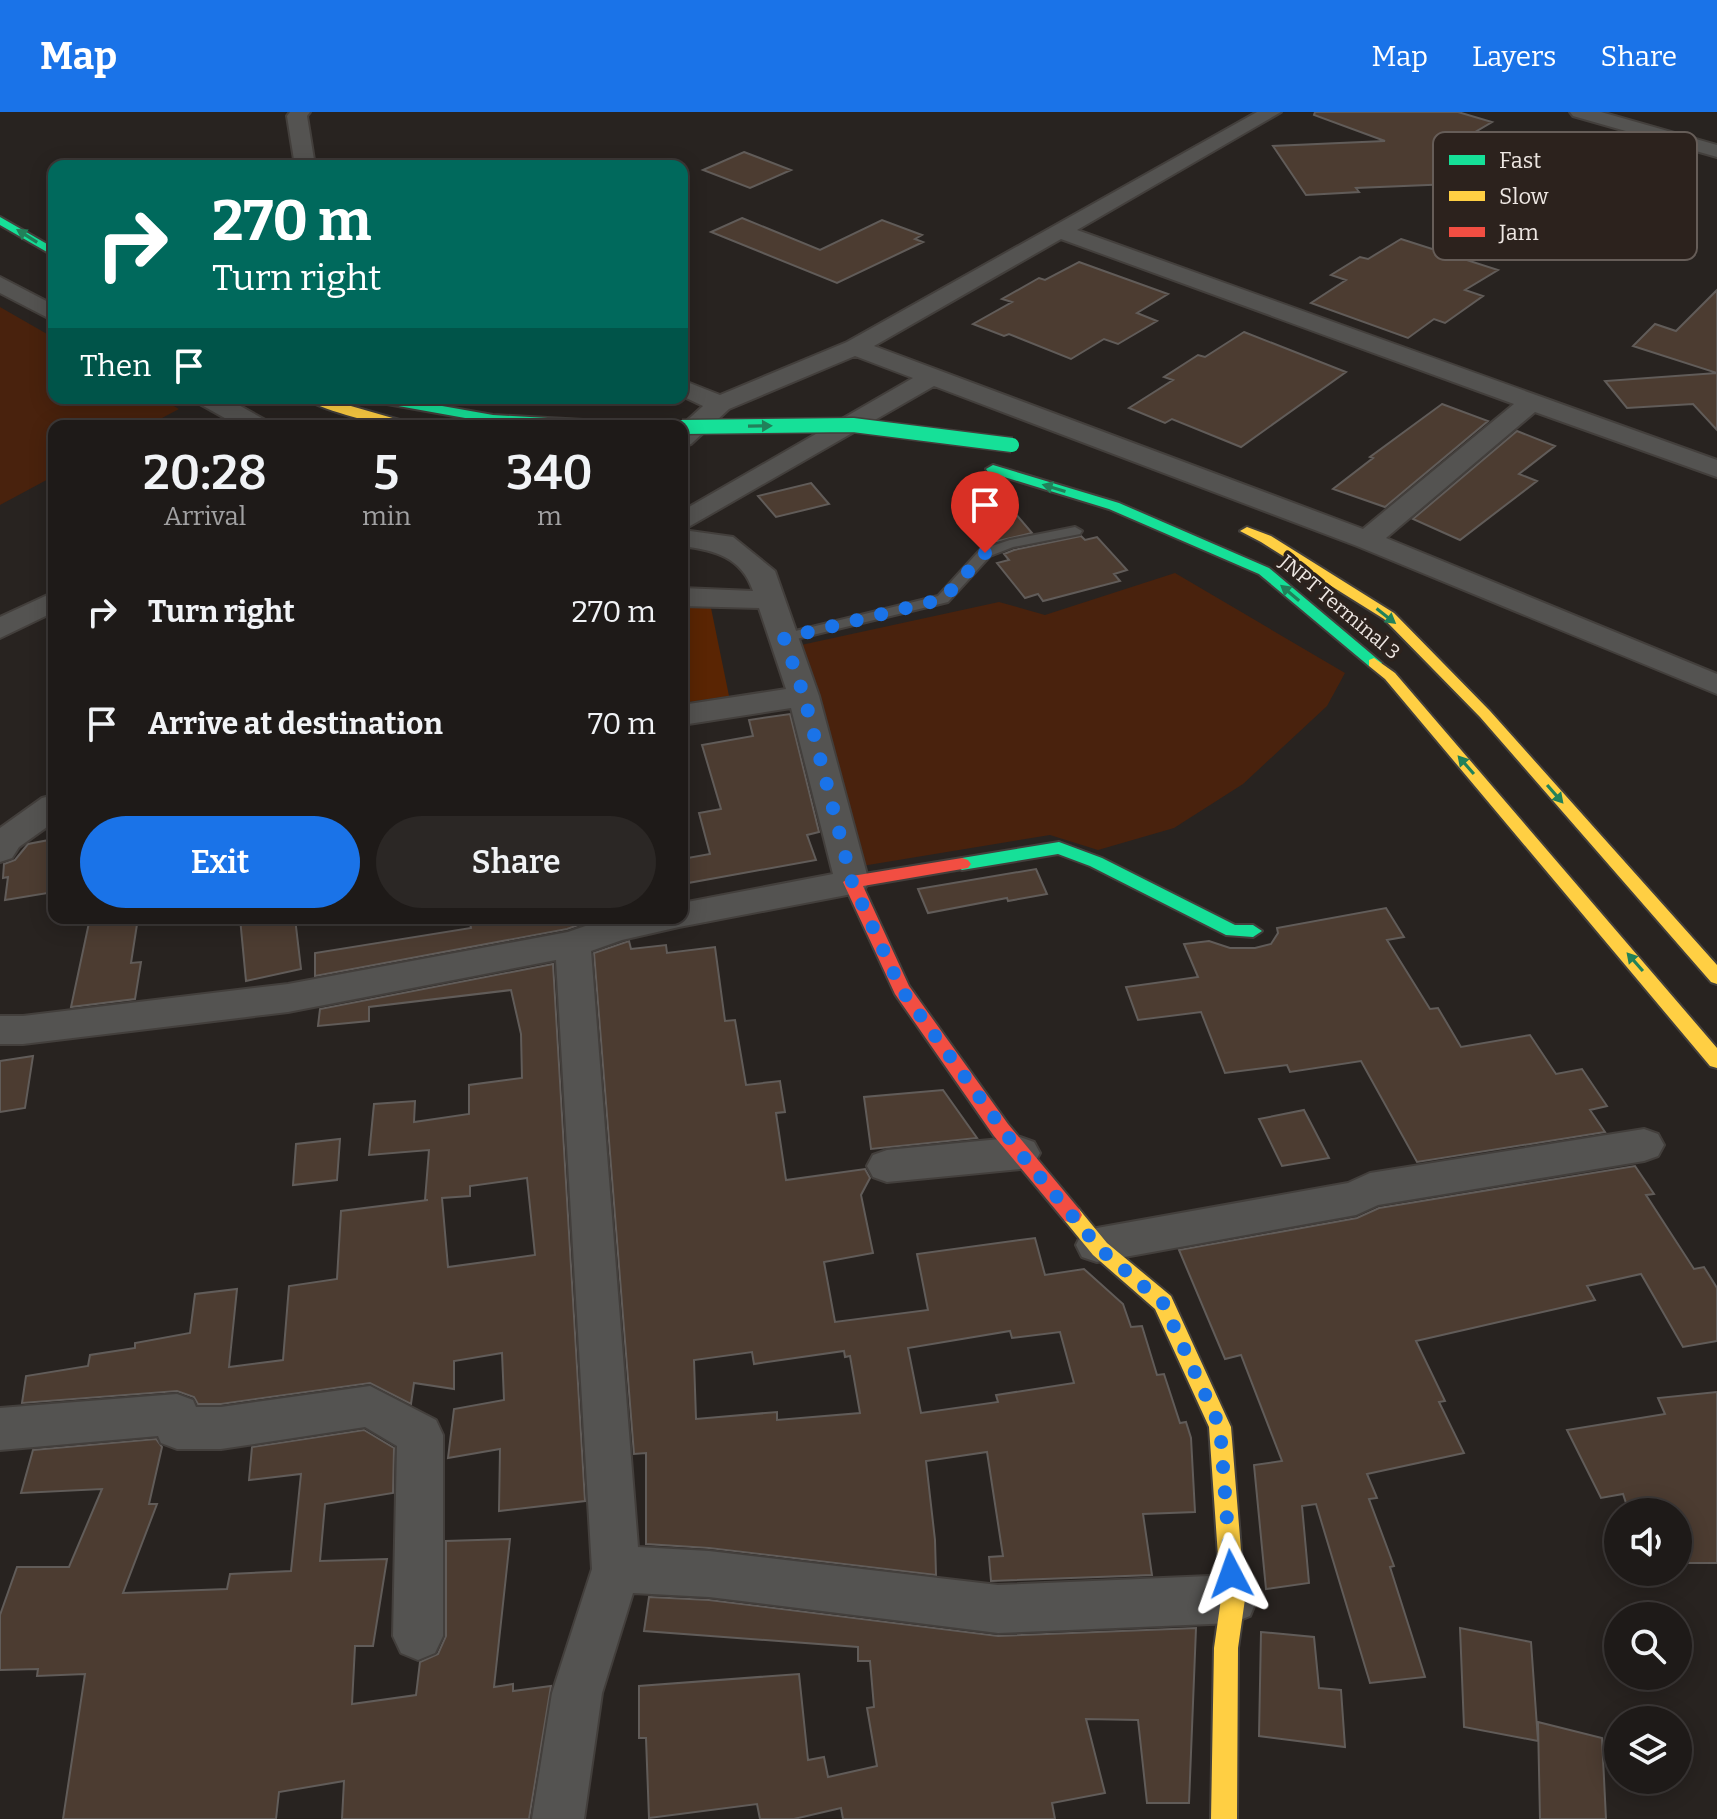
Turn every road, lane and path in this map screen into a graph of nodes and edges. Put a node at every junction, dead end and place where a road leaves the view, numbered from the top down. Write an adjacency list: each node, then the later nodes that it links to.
1 (300, 112): 7 (street)
2 (1271, 112): 9 (street)
3 (1580, 112): 4 (street)
4 (1650, 132)
5 (1697, 145): 6 (street)
6 (1717, 151)
7 (304, 160)
8 (0, 220): 10 (main road, one-way to 8)
9 (1061, 232): 13 (street); 16 (street)
10 (48, 249)
11 (0, 284): 12 (street)
12 (48, 311)
13 (855, 347): 14 (street); 20 (street)
14 (932, 377): 33 (street); 37 (street)
15 (688, 390): 20 (street)
16 (1532, 402): 32 (street); 37 (street)
17 (218, 404): 21 (street)
18 (328, 404): 22 (main road)
19 (409, 404): 23 (main road)
20 (720, 404): 25 (street)
21 (247, 420)
22 (388, 420)
23 (511, 420)
24 (688, 427): 30 (main road, one-way to 30, bridge)
25 (688, 433)
26 (688, 445): 27 (main road)
27 (726, 445)
28 (771, 445): 29 (main road)
29 (845, 446)
30 (1026, 449)
31 (978, 466): 55 (main road, JNPT Terminal 3, one-way to 31)
32 (1717, 469)
33 (688, 522)
34 (1237, 526): 53 (main road, JNPT Terminal 3, one-way to 53)
35 (688, 527): 39 (street)
36 (1075, 531): 42 (lane)
37 (1367, 540): 43 (street)
38 (688, 597): 39 (street)
39 (771, 600): 42 (street)
40 (48, 604): 41 (street)
41 (0, 629)
42 (784, 638): 44 (street)
43 (1717, 685)
44 (804, 696): 45 (street); 48 (street)
45 (688, 714)
46 (48, 810): 47 (street)
47 (0, 850)
48 (852, 882): 49 (street); 51 (main road); 57 (main road)
49 (688, 914)
50 (613, 924): 52 (street)
51 (1253, 931)
52 (573, 944): 54 (street); 61 (street)
53 (1717, 977)
54 (0, 1030)
55 (1717, 1061)
56 (1644, 1145): 59 (street)
57 (1020, 1153): 58 (street); 59 (main road)
58 (887, 1166)
59 (1097, 1245): 62 (main road)
60 (0, 1429): 63 (street)
61 (616, 1569): 62 (street); 64 (street)
62 (1233, 1599): 65 (main road)
63 (418, 1636)
64 (558, 1819)
65 (1224, 1819)

